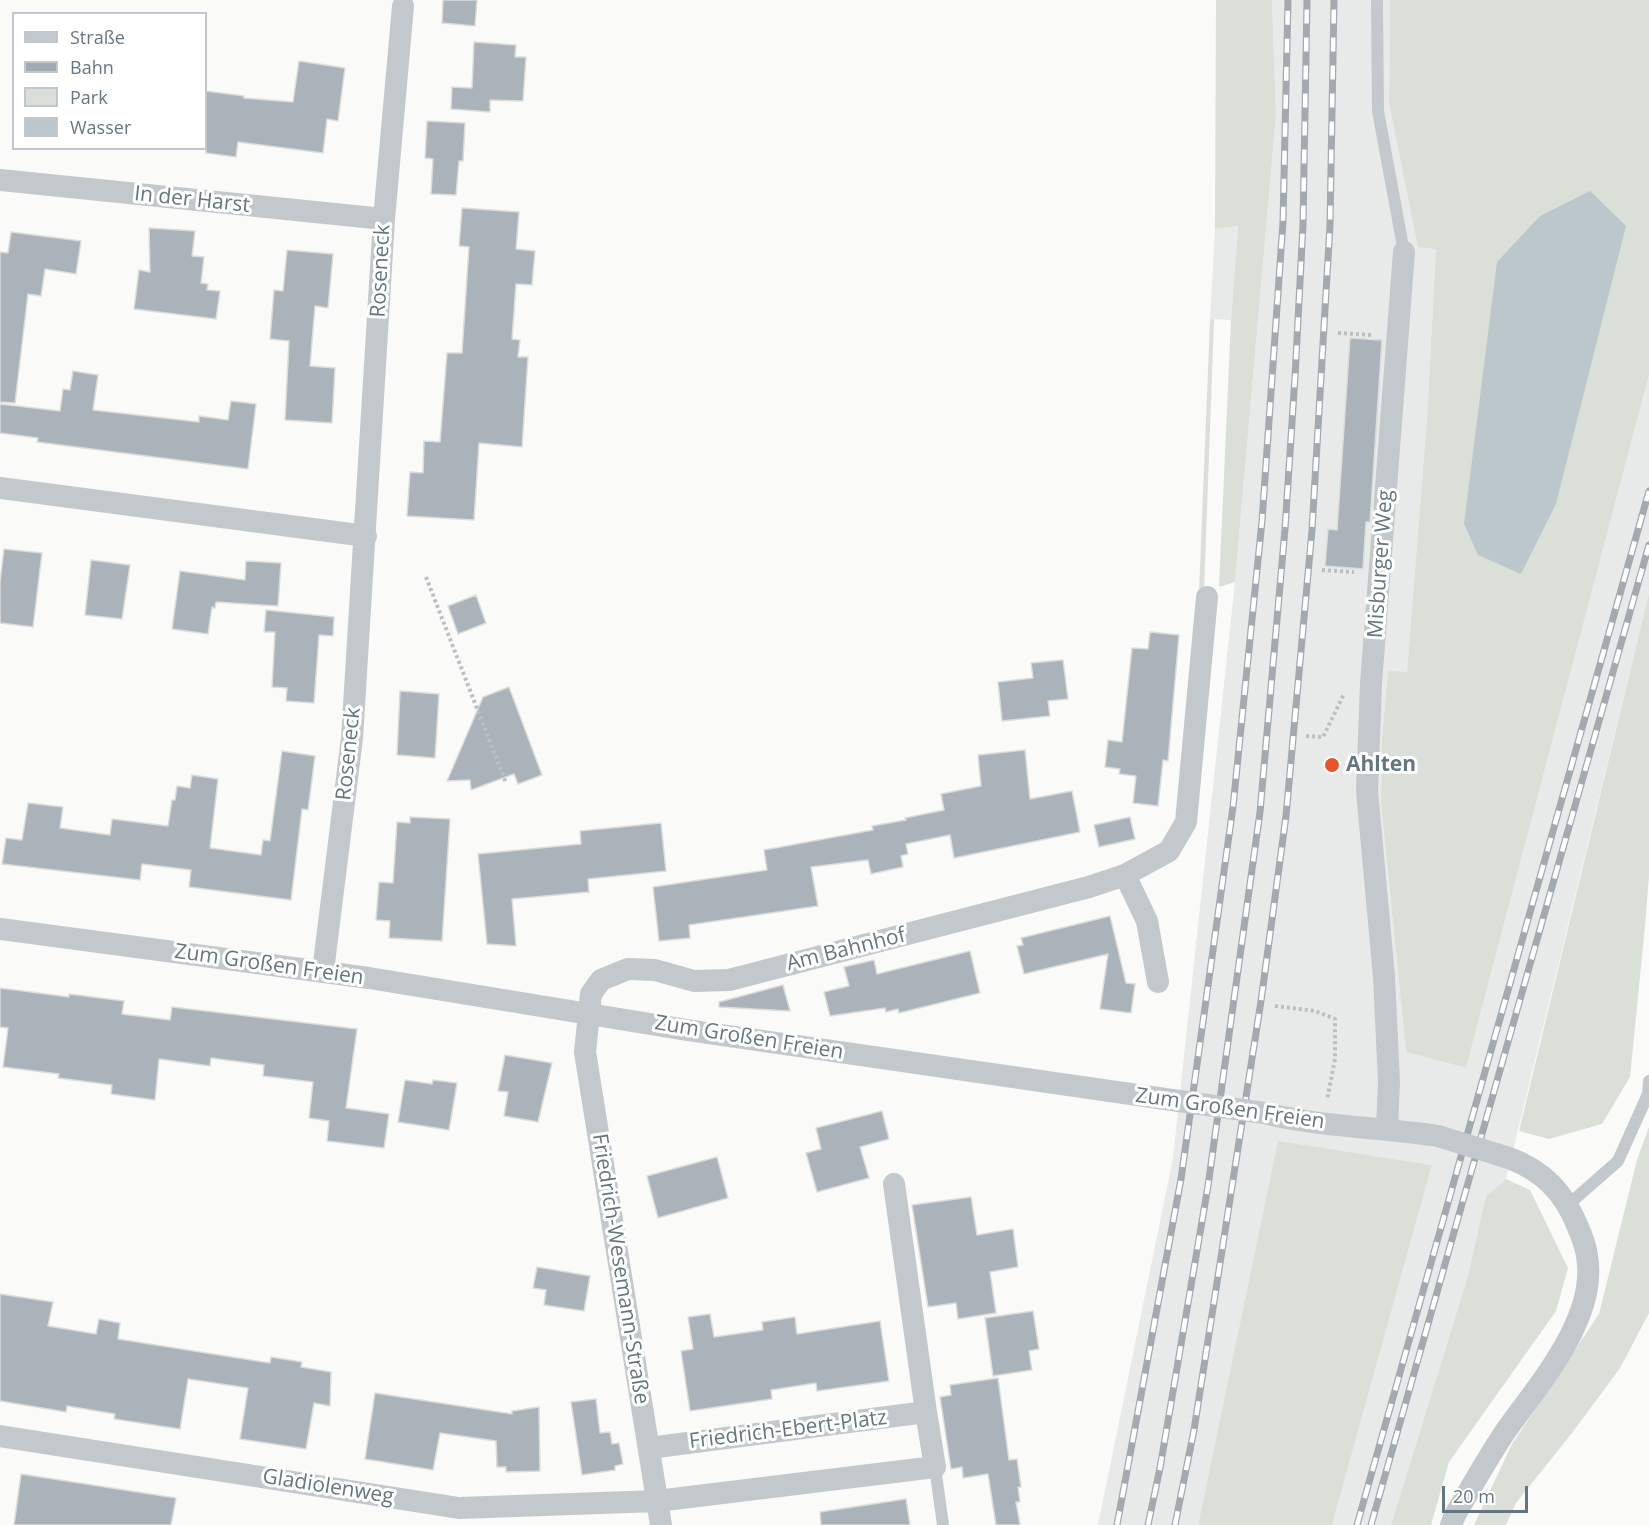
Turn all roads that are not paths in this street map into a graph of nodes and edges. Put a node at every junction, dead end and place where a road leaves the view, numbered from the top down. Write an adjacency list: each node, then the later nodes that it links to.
1 (1377, 0): 5 (lane, Misburger Weg)
2 (403, 3): 4 (street, Roseneck)
3 (0, 180): 4 (street, In der Harst)
4 (384, 219): 7 (street, Roseneck)
5 (1404, 252): 15 (street, Misburger Weg)
6 (0, 488): 7 (street)
7 (366, 536): 11 (street, Roseneck)
8 (1207, 597): 9 (street, Am Bahnhof)
9 (1125, 875): 12 (street); 13 (street, Am Bahnhof)
10 (0, 929): 11 (street, Zum Großen Freien)
11 (323, 971): 13 (street, Zum Großen Freien)
12 (1158, 982)
13 (588, 1012): 15 (street, Zum Großen Freien, bridge); 20 (street, Friedrich-Wesemann-Straße)
14 (1649, 1081): 17 (lane)
15 (1387, 1129): 17 (street, Zum Großen Freien, bridge)
16 (894, 1184): 18 (street)
17 (1568, 1205): 25 (street, Zum Großen Freien)
18 (926, 1412): 20 (street, Friedrich-Ebert-Platz); 21 (street)
19 (0, 1436): 22 (street, Gladiolenweg)
20 (649, 1448): 22 (street, Friedrich-Wesemann-Straße)
21 (935, 1467): 22 (street); 24 (lane)
22 (657, 1501): 23 (street, Friedrich-Wesemann-Straße)
23 (661, 1525)
24 (943, 1525)
25 (1451, 1525)

